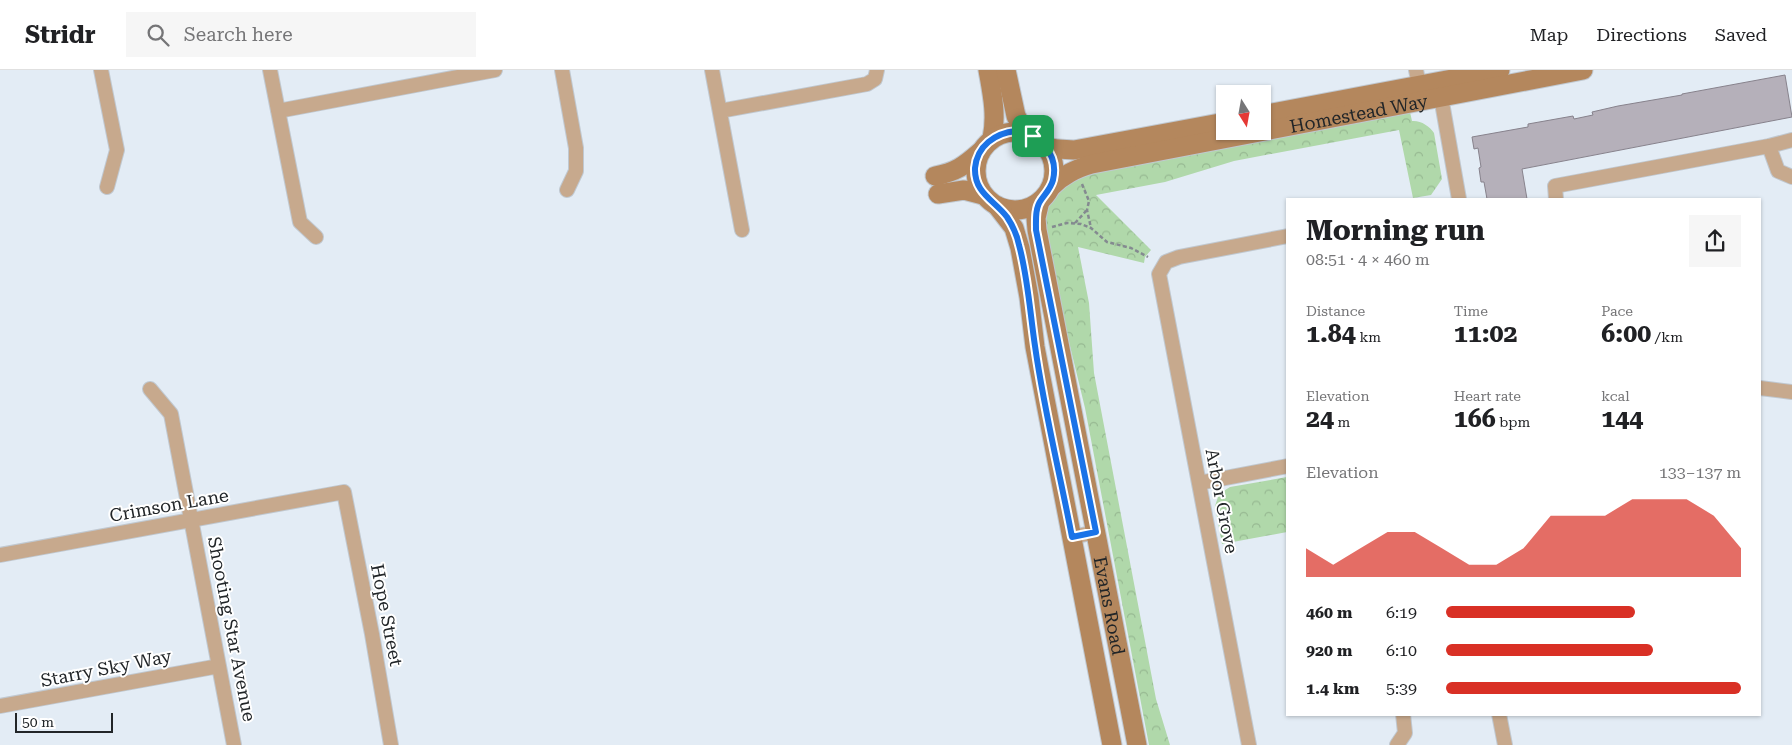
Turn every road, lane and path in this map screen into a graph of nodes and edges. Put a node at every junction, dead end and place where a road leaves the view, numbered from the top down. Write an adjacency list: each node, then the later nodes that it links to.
1 (101, 70): 25 (street)
2 (270, 70): 14 (street)
3 (495, 70): 14 (street)
4 (562, 70): 26 (street)
5 (712, 70): 15 (street)
6 (988, 70): 20 (street)
7 (1006, 70): 18 (street)
8 (1500, 70): 11 (street, Homestead Way)
9 (1583, 70): 13 (street, Homestead Way)
10 (876, 74): 15 (street)
11 (1458, 74): 12 (street, Homestead Way); 13 (street)
12 (1418, 78): 13 (street); 16 (street, Homestead Way)
13 (1441, 97): 27 (street, Homestead Way); 28 (street)
14 (278, 111): 37 (street)
15 (720, 112): 35 (street)
16 (1271, 113)
17 (1216, 124): 22 (street)
18 (1025, 132): 20 (street); 22 (street)
19 (1792, 140): 21 (street)
20 (986, 145): 30 (street); 30 (street)
21 (1769, 146): 23 (street); 29 (street)
22 (1046, 147): 27 (street)
23 (1792, 177)
24 (1082, 182): 31 (path)
25 (107, 187)
26 (567, 190)
27 (1045, 194): 30 (street); 46 (street, Evans Road)
28 (1459, 198)
29 (1556, 198)
30 (990, 200): 47 (street, Evans Road)
31 (1088, 210): 32 (path); 34 (path)
32 (1075, 222): 33 (path); 34 (path)
33 (1052, 227)
34 (1091, 228): 38 (path)
35 (742, 230)
36 (1286, 236): 43 (street, Arbor Grove)
37 (316, 237)
38 (1148, 256)
39 (1761, 388): 41 (street)
40 (150, 389): 45 (street, Shooting Star Avenue)
41 (1792, 392)
42 (1286, 466): 43 (street)
43 (1199, 483): 58 (street, Arbor Grove)
44 (344, 492): 45 (street, Crimson Lane); 55 (street, Hope Street)
45 (192, 520): 48 (street, Crimson Lane); 49 (street, Shooting Star Avenue)
46 (1096, 532): 47 (street); 57 (street, Evans Road)
47 (1072, 537): 56 (street, Evans Road)
48 (0, 555)
49 (218, 666): 50 (street, Starry Sky Way); 54 (street, Shooting Star Avenue)
50 (0, 706)
51 (1403, 716): 53 (street)
52 (1499, 716): 59 (street)
53 (1399, 743)
54 (234, 745)
55 (391, 745)
56 (1112, 745)
57 (1137, 745)
58 (1250, 745)
59 (1505, 745)

